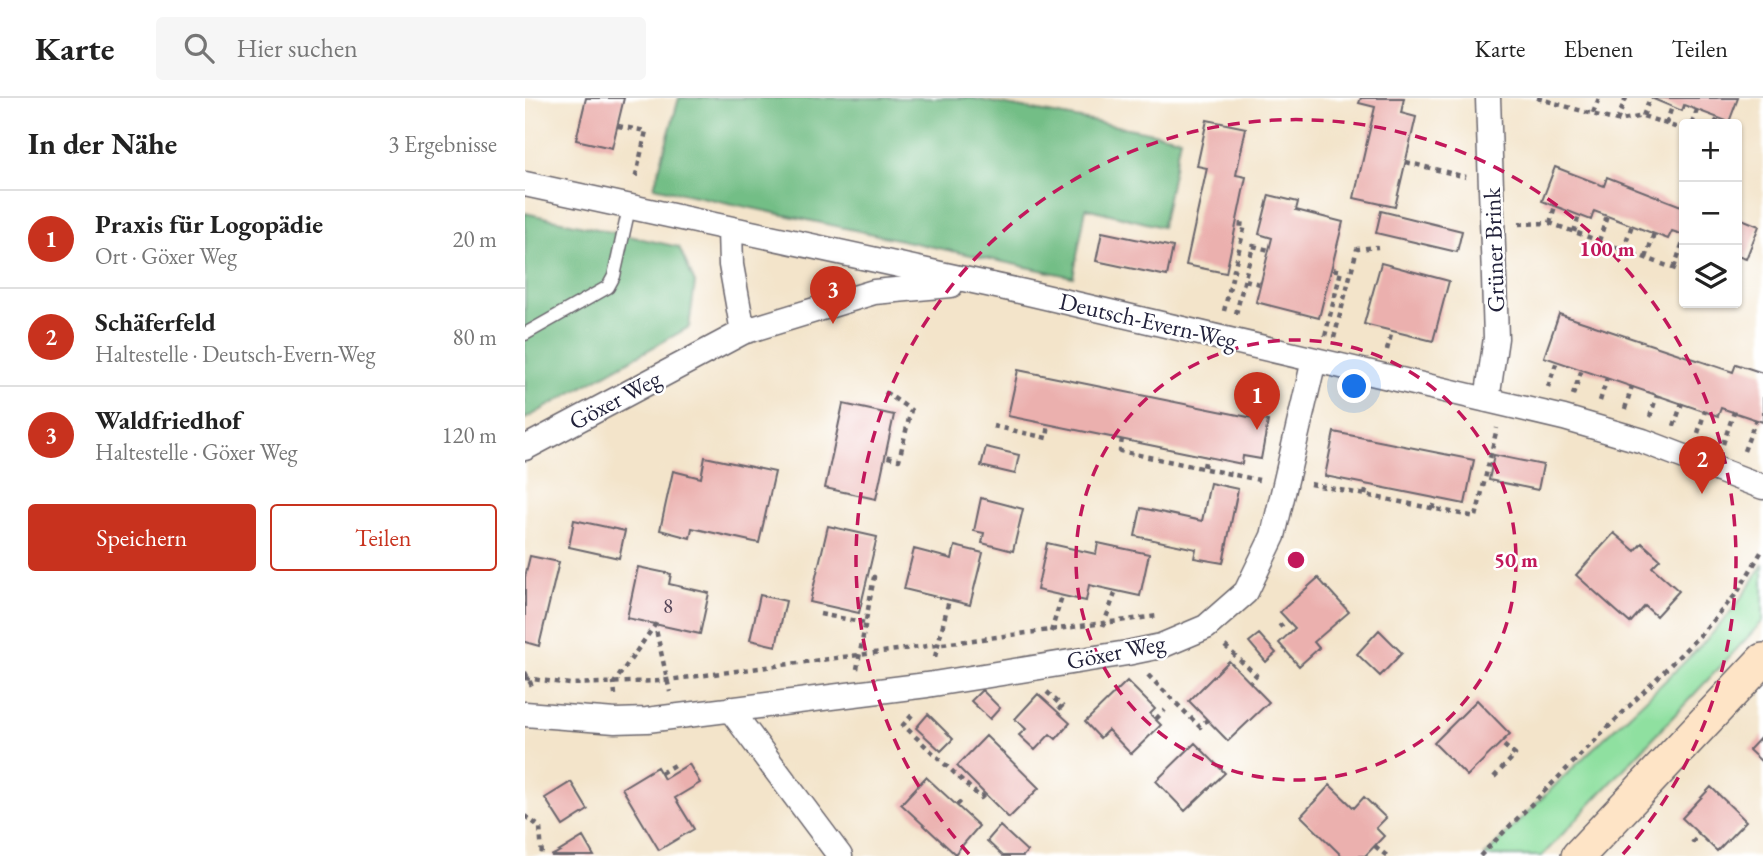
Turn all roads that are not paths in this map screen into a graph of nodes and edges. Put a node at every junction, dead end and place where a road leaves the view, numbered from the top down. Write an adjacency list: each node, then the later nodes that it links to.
1 (1488, 98): 9 (street, Grüner Brink)
2 (525, 184): 3 (street, Deutsch-Evern-Weg)
3 (629, 208): 4 (street, Deutsch-Evern-Weg); 7 (lane)
4 (730, 230): 5 (street, Deutsch-Evern-Weg); 6 (street)
5 (983, 284): 6 (street, Göxer Weg); 8 (street, Deutsch-Evern-Weg)
6 (743, 332): 10 (street, Göxer Weg)
7 (525, 334)
8 (1320, 361): 9 (street, Deutsch-Evern-Weg); 13 (street, Göxer Weg)
9 (1495, 402): 11 (street, Deutsch-Evern-Weg)
10 (525, 448)
11 (1763, 487)
12 (1763, 660): 16 (main road)
13 (730, 709): 14 (street, Göxer Weg); 15 (street)
14 (525, 714)
15 (840, 856)
16 (1578, 856)

